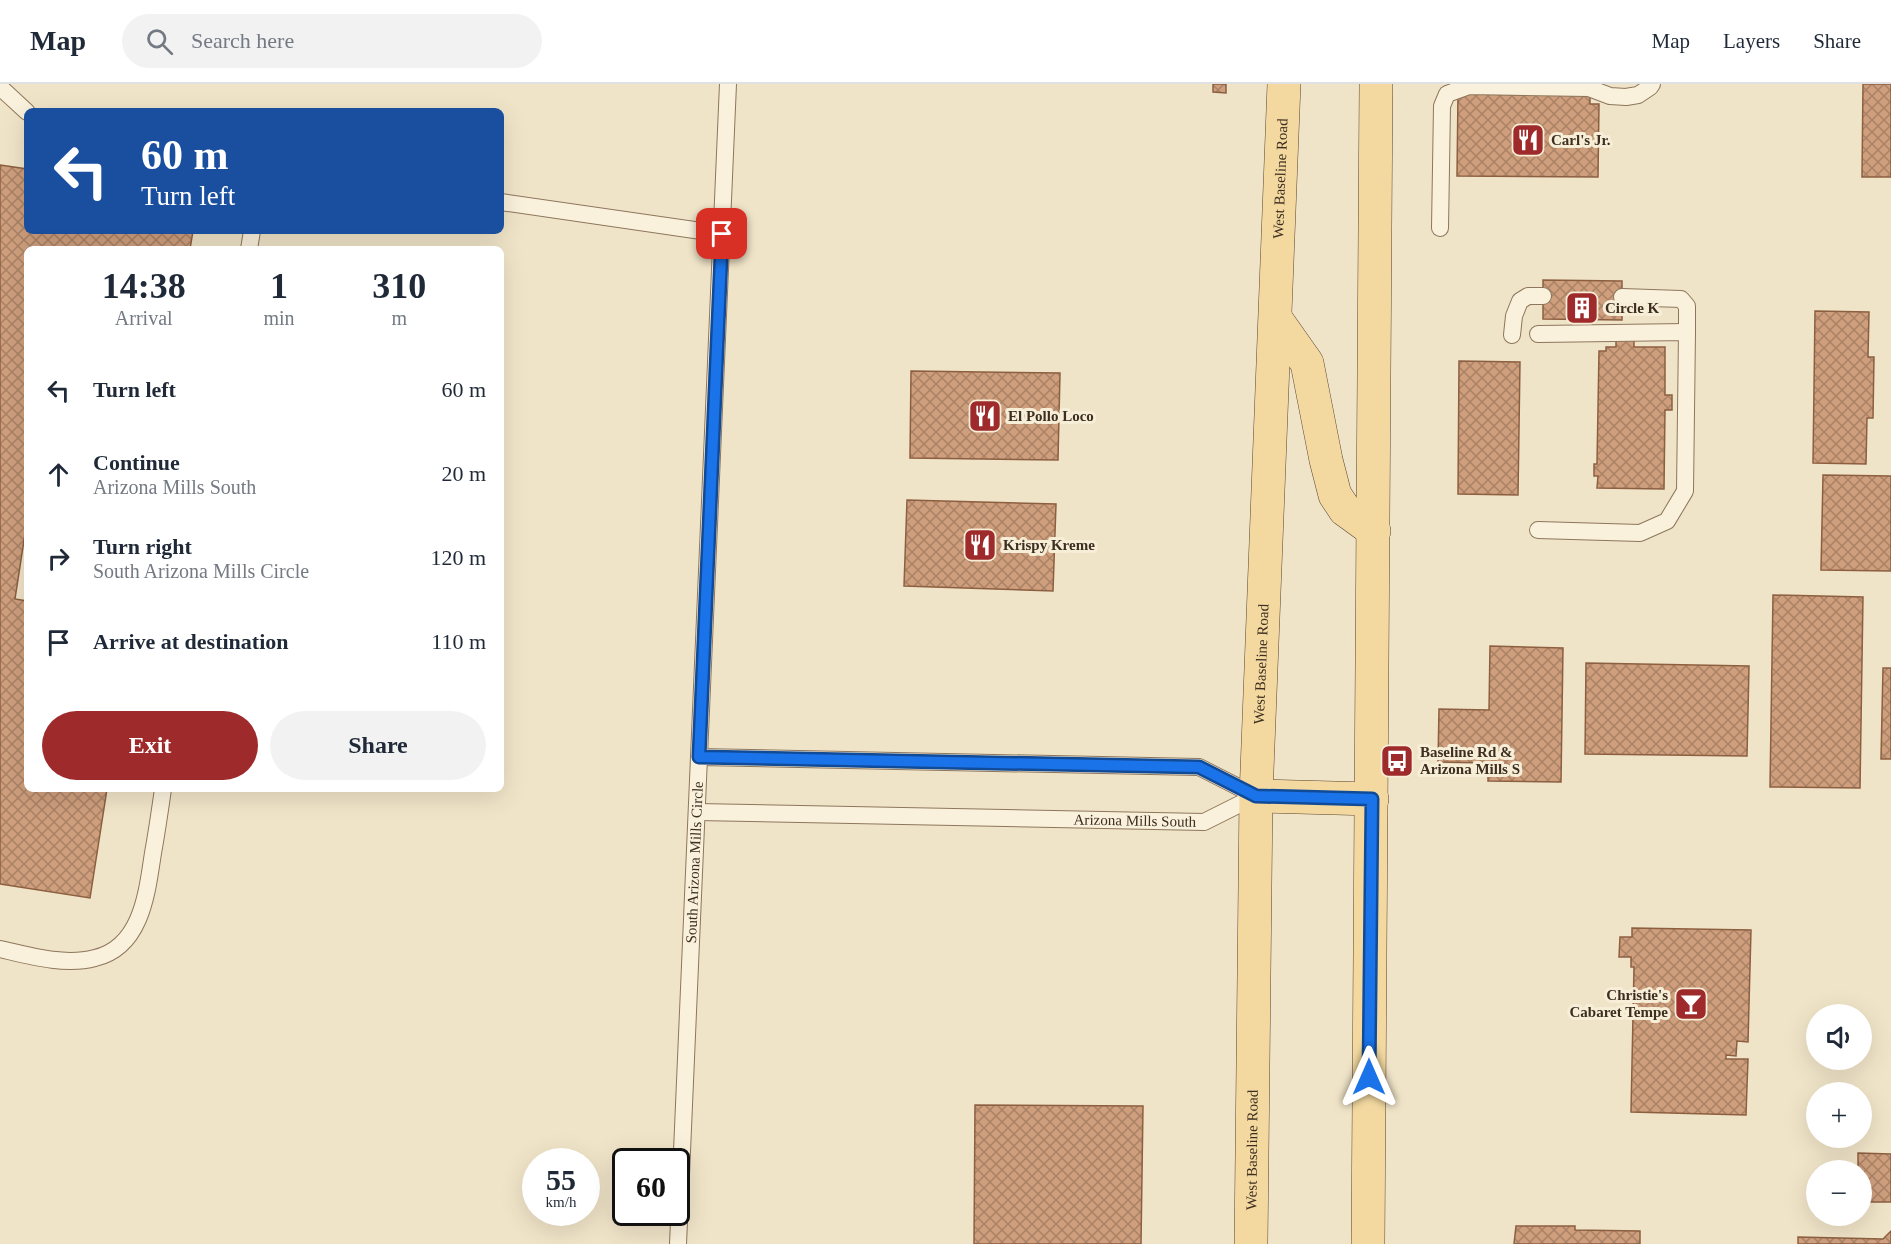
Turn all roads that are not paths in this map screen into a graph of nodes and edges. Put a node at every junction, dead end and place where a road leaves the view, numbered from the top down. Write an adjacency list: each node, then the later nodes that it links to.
1 (728, 84): 9 (lane, South Arizona Mills Circle)
2 (1284, 84): 12 (main road, West Baseline Road)
3 (1376, 84): 16 (main road)
4 (1652, 84): 8 (lane)
5 (0, 87): 6 (lane)
6 (24, 109)
7 (504, 202): 9 (lane)
8 (1440, 228)
9 (722, 234): 18 (lane, South Arizona Mills Circle)
10 (1543, 296): 15 (lane)
11 (1622, 297): 13 (lane)
12 (1276, 319): 16 (main road); 20 (main road, West Baseline Road)
13 (1687, 332): 14 (lane); 17 (lane)
14 (1538, 334)
15 (1512, 335)
16 (1374, 531): 21 (main road)
17 (1538, 531)
18 (699, 757): 20 (lane); 22 (lane, South Arizona Mills Circle)
19 (163, 792): 23 (lane)
20 (1256, 796): 21 (main road); 22 (lane, Arizona Mills South); 25 (main road, West Baseline Road)
21 (1372, 799): 26 (main road)
22 (697, 812): 24 (lane, South Arizona Mills Circle)
23 (0, 949)
24 (678, 1244)
25 (1251, 1244)
26 (1368, 1244)

